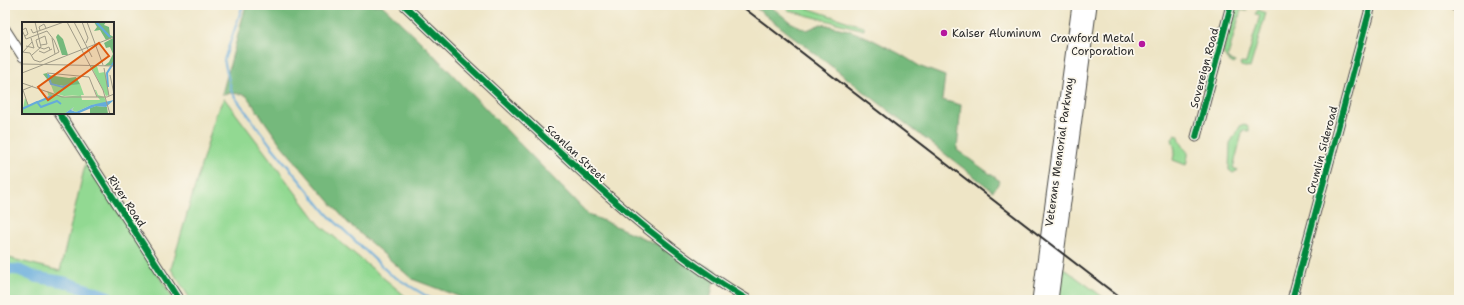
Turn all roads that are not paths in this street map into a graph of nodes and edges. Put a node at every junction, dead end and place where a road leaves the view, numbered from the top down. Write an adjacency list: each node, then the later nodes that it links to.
1 (404, 5): 13 (street, Scanlan Street)
2 (1079, 5): 14 (highway, Veterans Memorial Parkway)
3 (1090, 5): 15 (highway, Veterans Memorial Parkway)
4 (1231, 5): 11 (street, Sovereign Road)
5 (1371, 5): 16 (street, Crumlin Sideroad)
6 (1454, 5): 7 (main road)
7 (1459, 6)
8 (5, 29): 9 (street)
9 (22, 55)
10 (60, 114): 12 (street, River Road)
11 (1196, 137)
12 (179, 300)
13 (748, 300)
14 (1039, 300)
15 (1051, 300)
16 (1292, 300)

